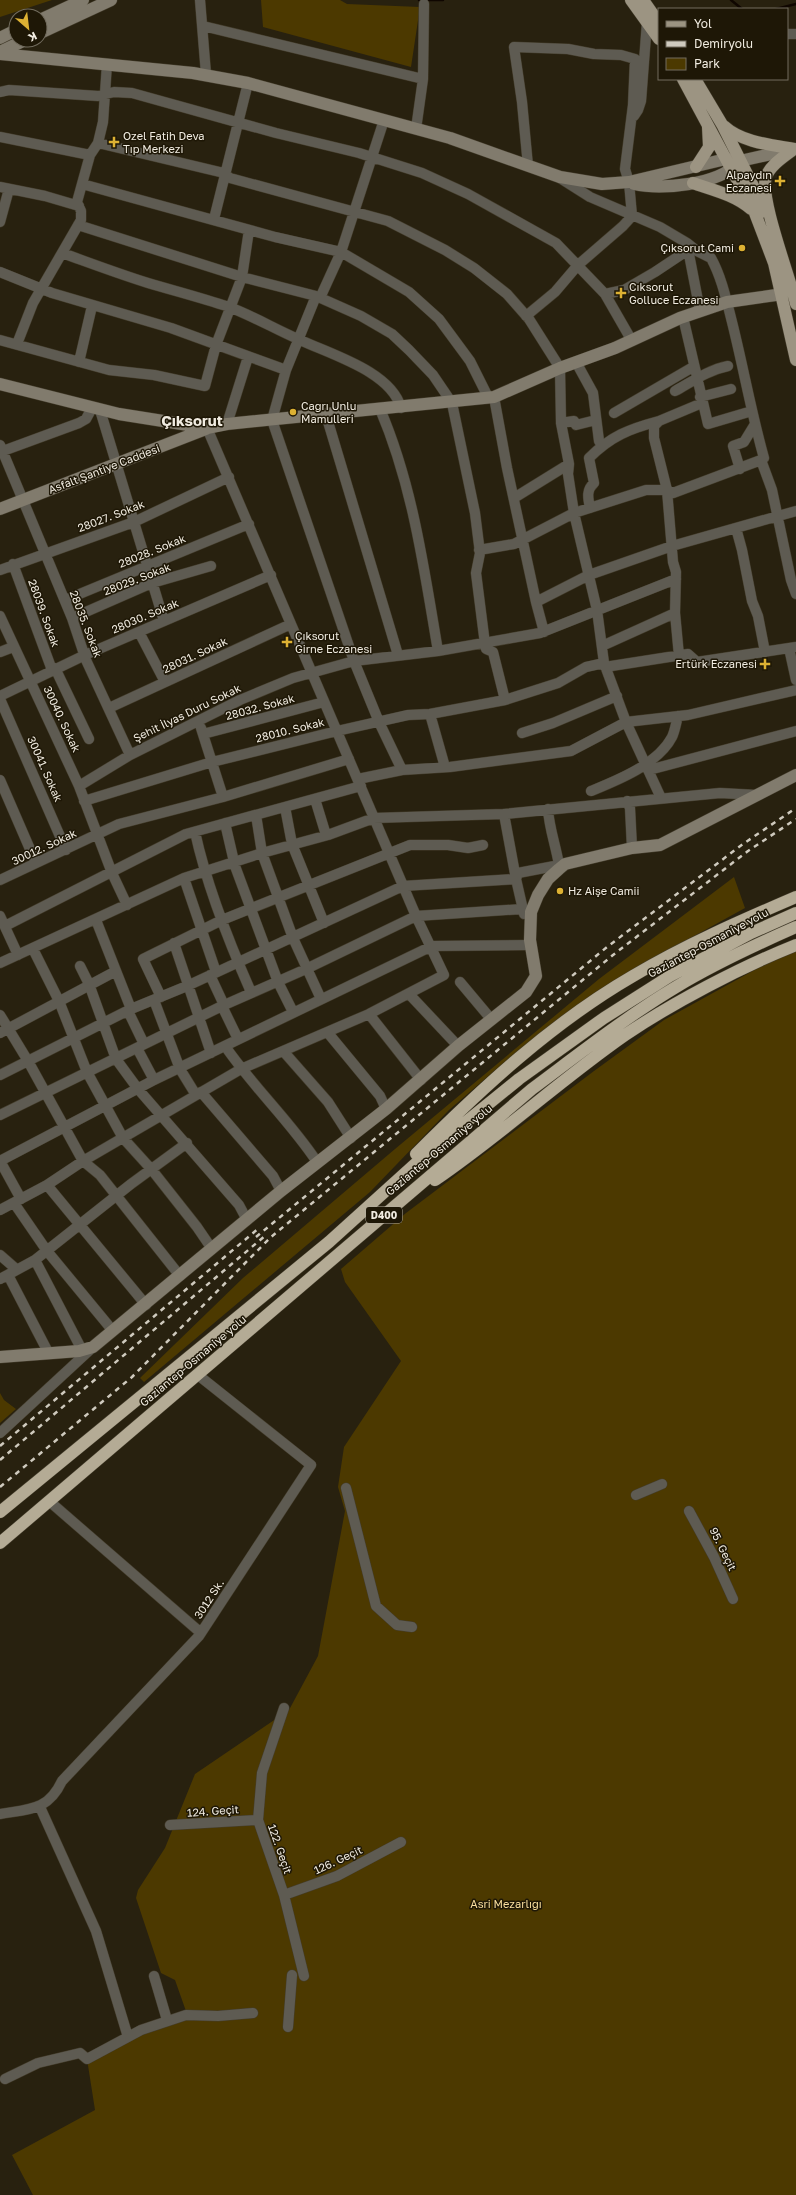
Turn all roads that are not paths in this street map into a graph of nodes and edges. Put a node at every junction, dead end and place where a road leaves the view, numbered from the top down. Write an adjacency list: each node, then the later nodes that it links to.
1 (83, 0): 7 (street)
2 (111, 0): 11 (street)
3 (200, 0): 10 (street)
4 (631, 0): 8 (main road)
5 (643, 0): 9 (main road)
6 (424, 4): 17 (street)
7 (48, 15)
8 (647, 22): 12 (main road); 24 (street)
9 (658, 22)
10 (203, 26): 16 (street); 17 (street)
11 (48, 29)
12 (658, 38)
13 (10, 48): 14 (street)
14 (0, 53): 15 (street)
15 (107, 64): 16 (street); 22 (street)
16 (206, 74): 20 (street)
17 (423, 79): 28 (street)
18 (684, 80): 25 (main road)
19 (696, 80): 27 (main road)
20 (248, 83): 23 (street); 26 (street)
21 (0, 92): 22 (street)
22 (106, 93): 26 (street); 30 (street)
23 (384, 120): 28 (street); 33 (street)
24 (631, 121): 35 (street); 39 (street)
25 (707, 122): 34 (main road); 36 (main road)
26 (238, 123): 33 (street); 37 (street)
27 (723, 126): 31 (main road); 34 (main road)
28 (416, 129): 35 (street)
29 (0, 137): 32 (street)
30 (98, 143): 32 (street); 37 (street)
31 (795, 148): 34 (street); 50 (main road)
32 (90, 155): 41 (street)
33 (373, 157): 44 (street); 55 (street)
34 (733, 163): 36 (street); 40 (street); 45 (main road); 50 (main road)
35 (528, 166): 38 (street)
36 (696, 167): 39 (street)
37 (224, 173): 44 (street); 47 (street)
38 (560, 177): 39 (street); 46 (street)
39 (629, 182): 40 (street); 46 (street)
40 (693, 183): 45 (main road)
41 (82, 184): 43 (street); 47 (street)
42 (4, 188): 43 (street); 48 (street)
43 (79, 206): 49 (street)
44 (355, 212): 53 (street); 67 (street)
45 (754, 213): 60 (main road)
46 (632, 216): 52 (street); 55 (street)
47 (214, 219): 51 (street)
48 (0, 222)
49 (78, 225): 54 (street); 57 (street)
50 (773, 227): 63 (main road)
51 (249, 230): 53 (street); 57 (street)
52 (688, 246): 59 (street); 62 (street); 66 (street)
53 (341, 252): 61 (street); 86 (street)
54 (62, 253): 58 (street); 65 (street)
55 (578, 265): 59 (street); 67 (street)
56 (0, 272): 58 (street)
57 (242, 278): 61 (street); 65 (street)
58 (42, 288): 64 (street); 72 (street)
59 (605, 294): 71 (street)
60 (783, 294): 62 (street); 75 (main road)
61 (318, 297): 69 (street); 88 (street)
62 (727, 302): 66 (street); 92 (street)
63 (796, 304)
64 (92, 306): 73 (street); 76 (street)
65 (231, 308): 69 (street); 73 (street)
66 (700, 311): 68 (street)
67 (526, 316): 80 (street)
68 (683, 317): 71 (street); 79 (street)
69 (298, 339): 81 (street); 89 (street)
70 (0, 340): 72 (street)
71 (632, 341): 77 (street)
72 (17, 344): 76 (street)
73 (216, 345): 74 (street); 76 (street)
74 (248, 357): 81 (street); 99 (street)
75 (796, 360)
76 (79, 362)
77 (576, 362): 80 (street); 96 (street)
78 (728, 366): 82 (street)
79 (693, 367): 82 (street); 93 (street)
80 (560, 368): 86 (street); 98 (street)
81 (286, 370): 95 (street)
82 (696, 378): 85 (street); 87 (street)
83 (0, 384): 90 (street)
84 (732, 389): 87 (street)
85 (675, 391)
86 (491, 397): 88 (street); 110 (street)
87 (701, 400): 92 (street); 97 (street)
88 (452, 403): 89 (street); 122 (street)
89 (401, 408): 91 (street)
90 (96, 409): 101 (street); 103 (street); 105 (street)
91 (380, 409): 94 (street); 147 (street)
92 (752, 411): 100 (street)
93 (614, 413)
94 (326, 414): 95 (street); 151 (street)
95 (272, 420): 99 (street); 153 (street)
96 (596, 420): 98 (street); 102 (street)
97 (659, 422): 102 (street); 109 (street)
98 (561, 423): 106 (street)
99 (226, 424): 101 (street)
100 (755, 424): 104 (street); 107 (street)
101 (207, 428): 105 (street, Asfalt Şantiye Caddesi); 108 (street)
102 (602, 446): 112 (street)
103 (1, 449): 111 (street, 28035. Sokak)
104 (761, 460): 107 (street); 116 (street)
105 (116, 464): 111 (street, Asfalt Şantiye Caddesi); 117 (street)
106 (569, 464): 110 (street); 115 (street)
107 (740, 469): 109 (street)
108 (228, 477): 117 (street, 28027. Sokak); 118 (street)
109 (667, 490): 112 (street); 121 (street)
110 (514, 498): 120 (street)
111 (23, 500): 113 (street, Asfalt Şantiye Caddesi); 123 (street, 28035. Sokak)
112 (590, 508): 115 (street)
113 (0, 509)
114 (796, 511): 116 (street)
115 (574, 513): 120 (street); 128 (street)
116 (778, 516): 119 (street); 132 (street)
117 (134, 522): 123 (street, 28027. Sokak); 125 (street)
118 (249, 524): 125 (street, 28028. Sokak); 129 (street)
119 (736, 528): 121 (street); 149 (street)
120 (524, 540): 122 (street); 134 (street)
121 (672, 546): 128 (street); 130 (street)
122 (479, 550): 143 (street)
123 (45, 554): 124 (street, 28027. Sokak); 133 (street, 28035. Sokak)
124 (13, 564): 127 (street, 28027. Sokak); 155 (street, 28039. Sokak)
125 (147, 566): 131 (street); 133 (street, 28028. Sokak)
126 (211, 566): 131 (street, 28029. Sokak)
127 (0, 570)
128 (589, 575): 134 (street); 135 (street)
129 (271, 576): 139 (street, 28030. Sokak); 140 (street)
130 (676, 579): 135 (street, Şehit İlyas Duru Sokak); 136 (street)
131 (152, 583): 138 (street, 28029. Sokak); 139 (street)
132 (796, 594)
133 (64, 600): 138 (street, 28035. Sokak)
134 (536, 602): 142 (street)
135 (597, 610): 142 (street, Şehit İlyas Duru Sokak); 144 (street)
136 (675, 613): 144 (street); 152 (street)
137 (0, 616): 145 (street, 30040. Sokak)
138 (72, 618): 150 (street, 28035. Sokak)
139 (164, 621): 141 (street, 28030. Sokak)
140 (291, 624): 156 (street); 159 (street, 28031. Sokak)
141 (139, 632): 150 (street, 28030. Sokak); 159 (street)
142 (544, 632): 143 (street, Şehit İlyas Duru Sokak)
143 (485, 644): 147 (street, Şehit İlyas Duru Sokak); 164 (street)
144 (602, 646): 154 (street)
145 (13, 647): 148 (street); 158 (street, 30040. Sokak)
146 (793, 648): 149 (street); 157 (street)
147 (438, 651): 151 (street, Şehit İlyas Duru Sokak)
148 (0, 652)
149 (765, 652): 152 (street)
150 (84, 654): 155 (street, 28030. Sokak); 166 (street, 28035. Sokak)
151 (398, 655): 153 (street, Şehit İlyas Duru Sokak)
152 (679, 656): 154 (street, 28010. Sokak)
153 (354, 661): 156 (street, Şehit İlyas Duru Sokak); 170 (street)
154 (604, 665): 162 (street); 164 (street, 28010. Sokak)
155 (54, 669): 158 (street, 28030. Sokak); 176 (street, 28039. Sokak)
156 (311, 673): 165 (street); 169 (street, Şehit İlyas Duru Sokak)
157 (796, 680)
158 (31, 682): 161 (street, 28030. Sokak); 186 (street, 30040. Sokak)
159 (165, 682): 166 (street, 28031. Sokak)
160 (796, 690): 168 (street)
161 (0, 696)
162 (617, 696): 171 (street); 174 (street)
163 (0, 699): 206 (street, 30041. Sokak)
164 (505, 700): 167 (street, 28010. Sokak)
165 (324, 702): 172 (street); 175 (street, 28032. Sokak)
166 (109, 708): 177 (street, 28035. Sokak)
167 (430, 714): 170 (street, 28010. Sokak); 180 (street)
168 (678, 716): 171 (street); 181 (street)
169 (199, 722): 175 (street); 177 (street, Şehit İlyas Duru Sokak)
170 (379, 722): 172 (street, 28010. Sokak); 182 (street)
171 (626, 722): 180 (street); 181 (street)
172 (337, 731): 178 (street); 179 (street, 28010. Sokak)
173 (796, 731): 181 (street)
174 (522, 733)
175 (203, 734): 179 (street)
176 (89, 739)
177 (130, 755): 186 (street, Şehit İlyas Duru Sokak)
178 (349, 759): 185 (street); 189 (street, 30012. Sokak)
179 (212, 762): 189 (street); 192 (street, 28010. Sokak)
180 (445, 767): 182 (street)
181 (647, 767): 187 (street); 190 (street)
182 (402, 770): 185 (street)
183 (796, 775): 188 (street)
184 (0, 780): 210 (street)
185 (359, 783): 191 (street); 198 (street)
186 (79, 786): 192 (street, 30040. Sokak)
187 (591, 791)
188 (757, 795): 190 (street); 205 (street)
189 (223, 797): 201 (street, 30012. Sokak)
190 (661, 798): 193 (street)
191 (316, 799): 194 (street); 202 (street)
192 (84, 801): 201 (street, 30040. Sokak)
193 (627, 801): 195 (street); 205 (street)
194 (284, 807): 197 (street); 203 (street)
195 (548, 809): 196 (street); 211 (street)
196 (504, 814): 198 (street); 216 (street)
197 (256, 815): 199 (street); 208 (street)
198 (374, 818): 202 (street); 207 (street)
199 (225, 824): 200 (street); 209 (street)
200 (195, 832): 212 (street); 213 (street)
201 (97, 835): 206 (street, 30012. Sokak); 213 (street, 30040. Sokak)
202 (326, 835): 203 (street)
203 (292, 844): 208 (street); 217 (street)
204 (483, 845): 207 (street)
205 (632, 848): 211 (street)
206 (66, 850): 210 (street, 30012. Sokak)
207 (390, 852): 217 (street); 218 (street)
208 (262, 853): 209 (street); 220 (street)
209 (234, 862): 212 (street); 222 (street)
210 (36, 863): 215 (street, 30012. Sokak)
211 (562, 865): 216 (street); 235 (street)
212 (204, 871): 214 (street); 228 (street)
213 (112, 873): 221 (street, 30040. Sokak); 230 (street)
214 (184, 878): 221 (street); 232 (street)
215 (0, 879)
216 (516, 879): 218 (street); 223 (street)
217 (310, 886): 220 (street); 229 (street)
218 (403, 886): 226 (street); 229 (street)
219 (796, 896): 305 (highway)
220 (278, 897): 222 (street); 233 (street)
221 (127, 905): 227 (street)
222 (250, 909): 228 (street); 239 (street)
223 (523, 909): 226 (street); 235 (street)
224 (796, 913): 305 (highway, Gaziantep-Osmaniye yolu / D400)
225 (0, 916): 230 (street)
226 (416, 916): 237 (street); 244 (street)
227 (96, 920): 238 (street); 245 (street)
228 (222, 920): 232 (street); 241 (street)
229 (324, 923): 233 (street)
230 (5, 926): 240 (street)
231 (796, 927): 302 (highway, Gaziantep-Osmaniye yolu / D400)
232 (202, 929): 234 (street); 246 (street)
233 (293, 938): 239 (street); 244 (street)
234 (174, 943): 250 (street); 253 (street)
235 (531, 943): 237 (street); 262 (street)
236 (796, 945): 302 (highway)
237 (432, 946): 252 (street); 254 (street)
238 (33, 949): 240 (street); 255 (street)
239 (266, 950): 241 (street); 247 (street)
240 (18, 955): 242 (street)
241 (237, 962): 246 (street); 251 (street)
242 (0, 963)
243 (80, 966): 249 (street)
244 (306, 969): 247 (street); 254 (street)
245 (116, 971): 249 (street); 257 (street)
246 (213, 973): 250 (street); 256 (street)
247 (278, 982): 251 (street); 258 (street)
248 (460, 982): 262 (street)
249 (89, 984): 255 (street); 263 (street)
250 (187, 986): 253 (street); 261 (street)
251 (251, 992): 256 (street)
252 (409, 994): 259 (street); 271 (street)
253 (158, 998): 257 (street); 265 (street)
254 (321, 999): 258 (street)
255 (59, 1001): 264 (street); 267 (street)
256 (223, 1005): 261 (street); 268 (street)
257 (129, 1010): 263 (street); 269 (street)
258 (293, 1012): 268 (street)
259 (369, 1014): 266 (street); 281 (street)
260 (0, 1015): 264 (street)
261 (197, 1018): 265 (street); 273 (street)
262 (491, 1020): 271 (street)
263 (103, 1023): 267 (street); 274 (street)
264 (5, 1031): 275 (street)
265 (167, 1032): 269 (street); 276 (street)
266 (328, 1032): 272 (street); 286 (street)
267 (74, 1037): 275 (street); 278 (street)
268 (238, 1038): 270 (street)
269 (141, 1046): 274 (street); 280 (street)
270 (225, 1046): 273 (street); 277 (street)
271 (458, 1046): 281 (street)
272 (284, 1052): 277 (street); 291 (street)
273 (210, 1053): 276 (street)
274 (116, 1058): 278 (street); 282 (street)
275 (28, 1061): 279 (street); 283 (street)
276 (180, 1069): 280 (street); 284 (street)
277 (241, 1069): 284 (street); 295 (street)
278 (87, 1072): 283 (street); 285 (street)
279 (0, 1075)
280 (154, 1080): 282 (street)
281 (421, 1080): 286 (street)
282 (138, 1089): 285 (street); 288 (street)
283 (46, 1093): 287 (street); 289 (street)
284 (199, 1093): 288 (street); 298 (street)
285 (105, 1107): 289 (street); 290 (street)
286 (386, 1109): 291 (street)
287 (0, 1115)
288 (161, 1115): 290 (street); 292 (street)
289 (65, 1128): 293 (street); 294 (street)
290 (123, 1138): 294 (street); 296 (street)
291 (351, 1138): 295 (street)
292 (187, 1143): 296 (street); 303 (street)
293 (0, 1161): 300 (street)
294 (83, 1161): 297 (street); 299 (street)
295 (317, 1162): 298 (street)
296 (152, 1170): 299 (street); 306 (street)
297 (47, 1185): 300 (street); 304 (street)
298 (281, 1191): 303 (street)
299 (116, 1196): 304 (street); 311 (street)
300 (17, 1201): 301 (street); 307 (street)
301 (0, 1210)
302 (383, 1216): 318 (highway, Gaziantep-Osmaniye yolu / D400)
303 (247, 1220): 306 (street)
304 (80, 1224): 307 (street); 313 (street)
305 (328, 1242): 325 (highway, Gaziantep-Osmaniye yolu / D400)
306 (212, 1249): 311 (street)
307 (47, 1251): 309 (street); 314 (street)
308 (0, 1255): 310 (street)
309 (35, 1260): 310 (street); 315 (street)
310 (16, 1269): 312 (street)
311 (180, 1276): 313 (street)
312 (4, 1277): 316 (street)
313 (146, 1305): 314 (street)
314 (113, 1331): 315 (street)
315 (87, 1349): 316 (street); 319 (street)
316 (48, 1352): 317 (street)
317 (1, 1355)
318 (198, 1375): 323 (highway, Gaziantep-Osmaniye yolu / D400); 329 (street, 3012 Sk.)
319 (0, 1433)
320 (662, 1484): 322 (street)
321 (346, 1488): 328 (street)
322 (636, 1495)
323 (49, 1501): 326 (highway, Gaziantep-Osmaniye yolu / D400); 329 (street)
324 (689, 1511): 327 (street, 95. Geçit)
325 (0, 1512)
326 (0, 1543)
327 (733, 1599)
328 (412, 1626)
329 (201, 1633): 331 (street, 3012 Sk.)
330 (284, 1708): 333 (street, 122. Geçit)
331 (40, 1807): 332 (street); 343 (street)
332 (0, 1814)
333 (258, 1820): 334 (street, 124. Geçit); 336 (street, 122. Geçit)
334 (170, 1825)
335 (400, 1842): 336 (street, 126. Geçit)
336 (284, 1895): 339 (street, 122. Geçit)
337 (292, 1975): 342 (street)
338 (154, 1976): 341 (street)
339 (304, 1976)
340 (253, 2013): 341 (street)
341 (167, 2020): 343 (street)
342 (288, 2027)
343 (128, 2037): 344 (street)
344 (5, 2079)

